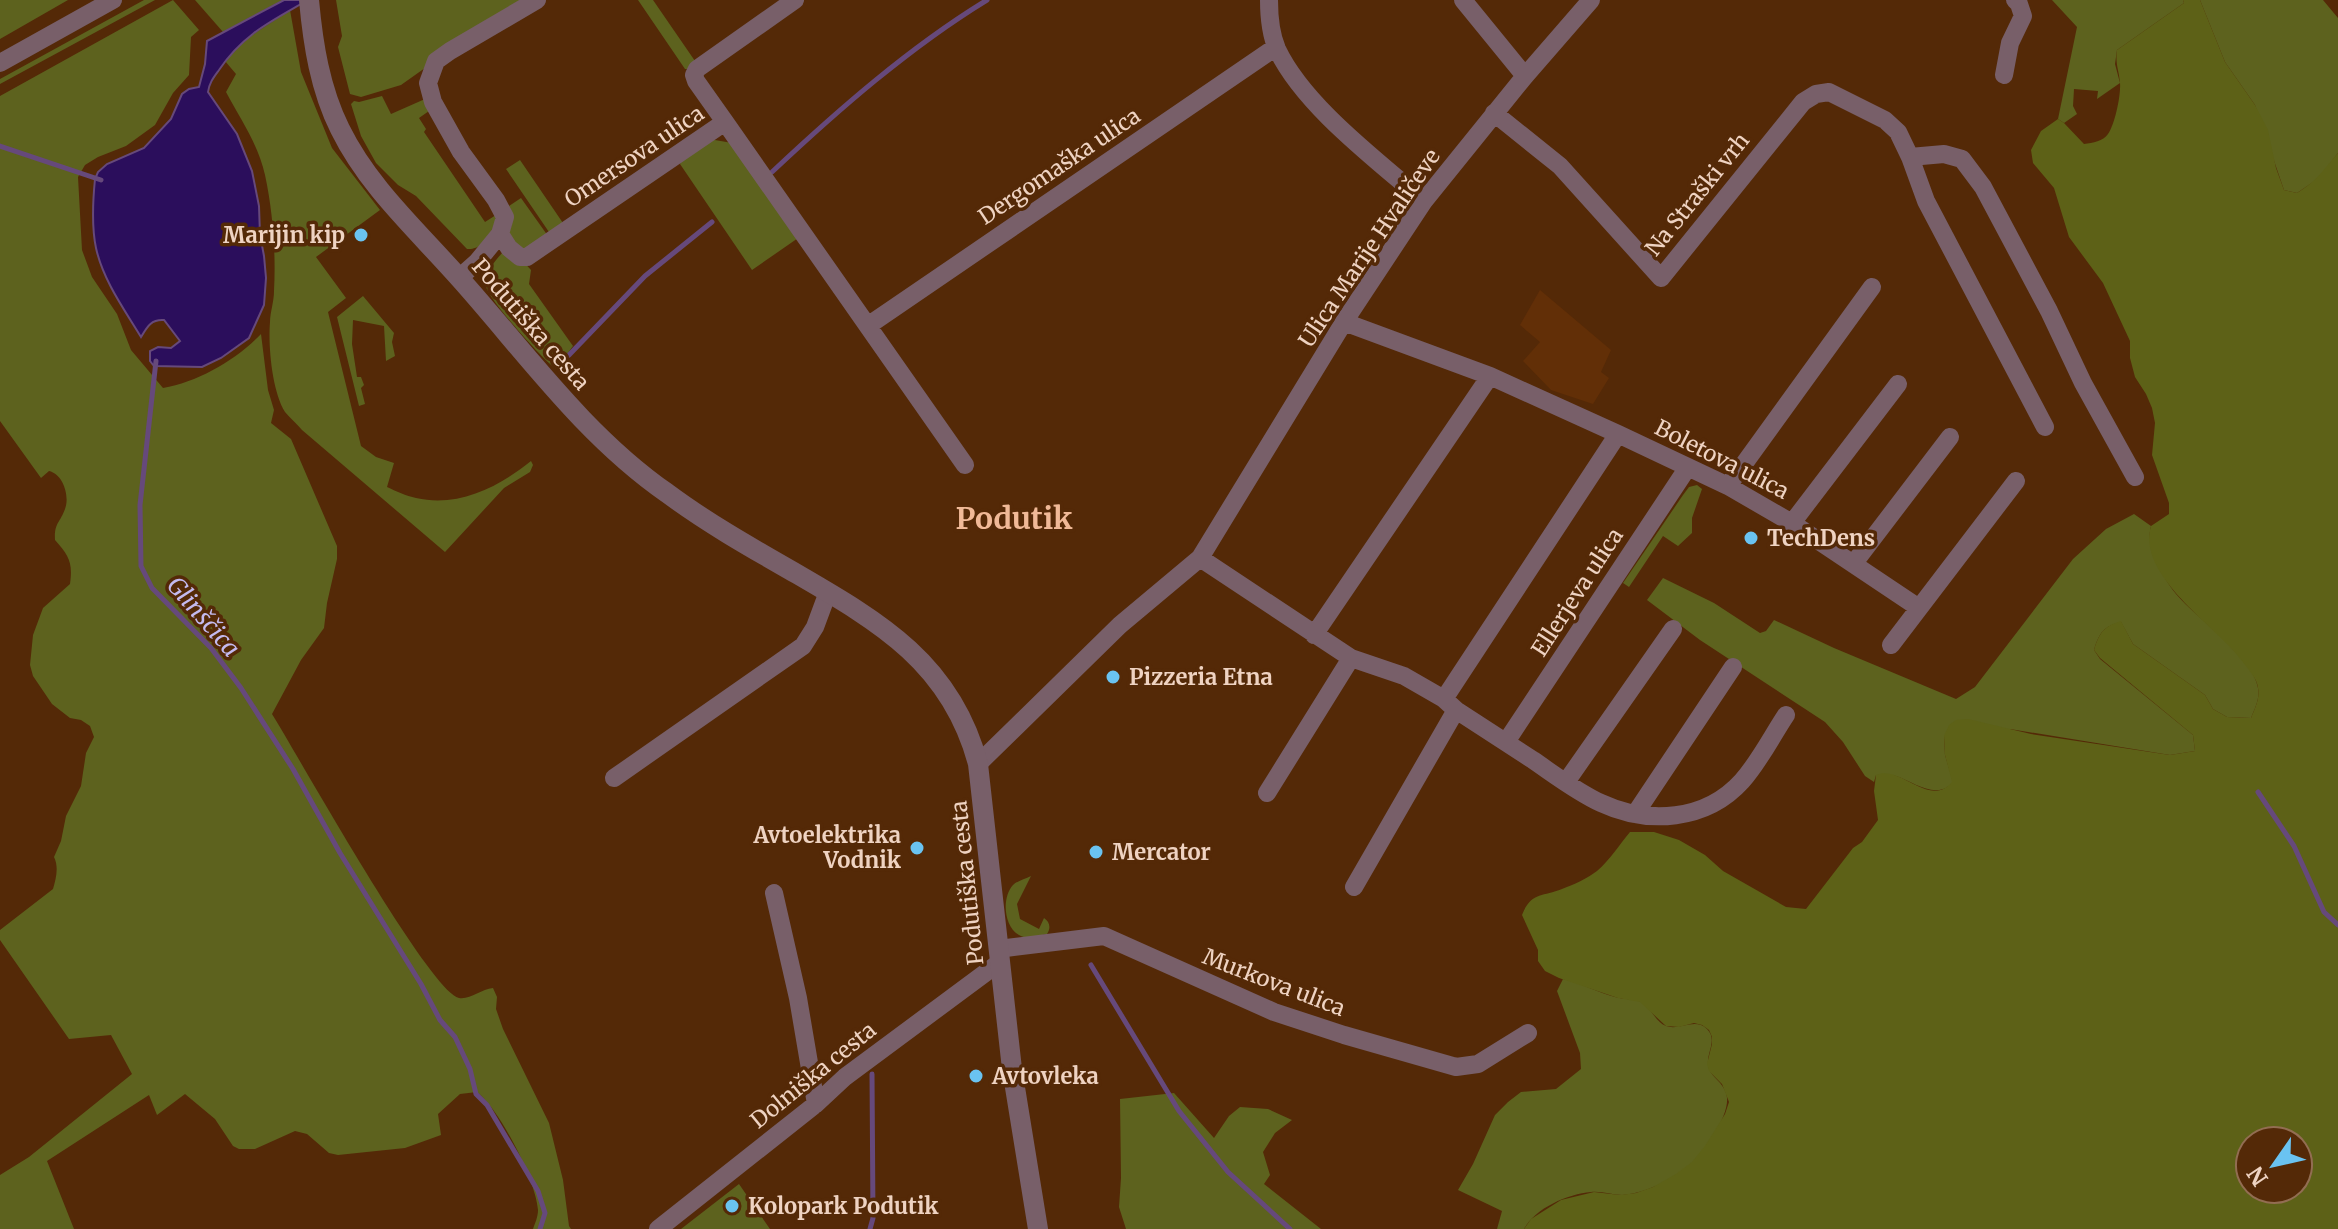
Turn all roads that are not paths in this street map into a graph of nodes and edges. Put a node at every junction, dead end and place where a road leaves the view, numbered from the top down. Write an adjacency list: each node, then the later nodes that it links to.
1 (113, 0): 10 (street)
2 (537, 0): 17 (street)
3 (795, 0): 14 (street, Omersova ulica)
4 (1269, 0): 9 (street)
5 (1463, 0): 12 (street)
6 (1591, 0): 12 (street, Ulica Marije Hvaličeve)
7 (2015, 0): 11 (street)
8 (309, 2): 18 (street, Podutiška cesta)
9 (1276, 47): 16 (street); 21 (street, Dergomaška ulica)
10 (0, 63)
11 (2004, 75)
12 (1525, 76): 13 (street, Ulica Marije Hvaličeve)
13 (1494, 113): 15 (street, Na Straški vrh); 16 (street, Ulica Marije Hvaličeve)
14 (725, 122): 17 (street, Omersova ulica); 21 (street)
15 (1910, 157): 24 (street, Na Straški vrh); 29 (street)
16 (1424, 201): 20 (street, Ulica Marije Hvaličeve)
17 (500, 234): 18 (street)
18 (459, 278): 35 (street, Podutiška cesta)
19 (1872, 287): 31 (street)
20 (1344, 322): 22 (street, Boletova ulica); 33 (street, Ulica Marije Hvaličeve)
21 (869, 325): 27 (street)
22 (1490, 376): 25 (street, Boletova ulica); 38 (street)
23 (1898, 384): 32 (street)
24 (2045, 427)
25 (1618, 434): 28 (street, Boletova ulica); 42 (street)
26 (1950, 437): 34 (street)
27 (965, 465)
28 (1688, 467): 31 (street, Boletova ulica); 44 (street, Ellerjeva ulica)
29 (2135, 477)
30 (2016, 481): 36 (street)
31 (1728, 486): 32 (street, Boletova ulica)
32 (1792, 523): 34 (street, Boletova ulica)
33 (1200, 558): 38 (street); 45 (street, Ulica Marije Hvaličeve)
34 (1854, 563): 36 (street, Boletova ulica)
35 (828, 592): 45 (street, Podutiška cesta); 46 (street)
36 (1919, 608): 39 (street)
37 (1673, 629): 47 (street)
38 (1314, 635): 40 (street)
39 (1891, 645)
40 (1351, 658): 42 (street); 48 (street)
41 (1733, 667): 49 (street)
42 (1450, 704): 44 (street); 50 (street)
43 (1786, 715): 49 (street)
44 (1506, 742): 47 (street)
45 (978, 764): 52 (street, Podutiška cesta)
46 (614, 778)
47 (1566, 782): 49 (street)
48 (1267, 793)
49 (1635, 814)
50 (1354, 887)
51 (774, 893): 54 (street)
52 (999, 956): 53 (street, Murkova ulica); 54 (street, Dolniška cesta); 56 (street, Podutiška cesta)
53 (1528, 1033)
54 (816, 1104): 55 (street, Dolniška cesta)
55 (658, 1229)
56 (1038, 1229)

